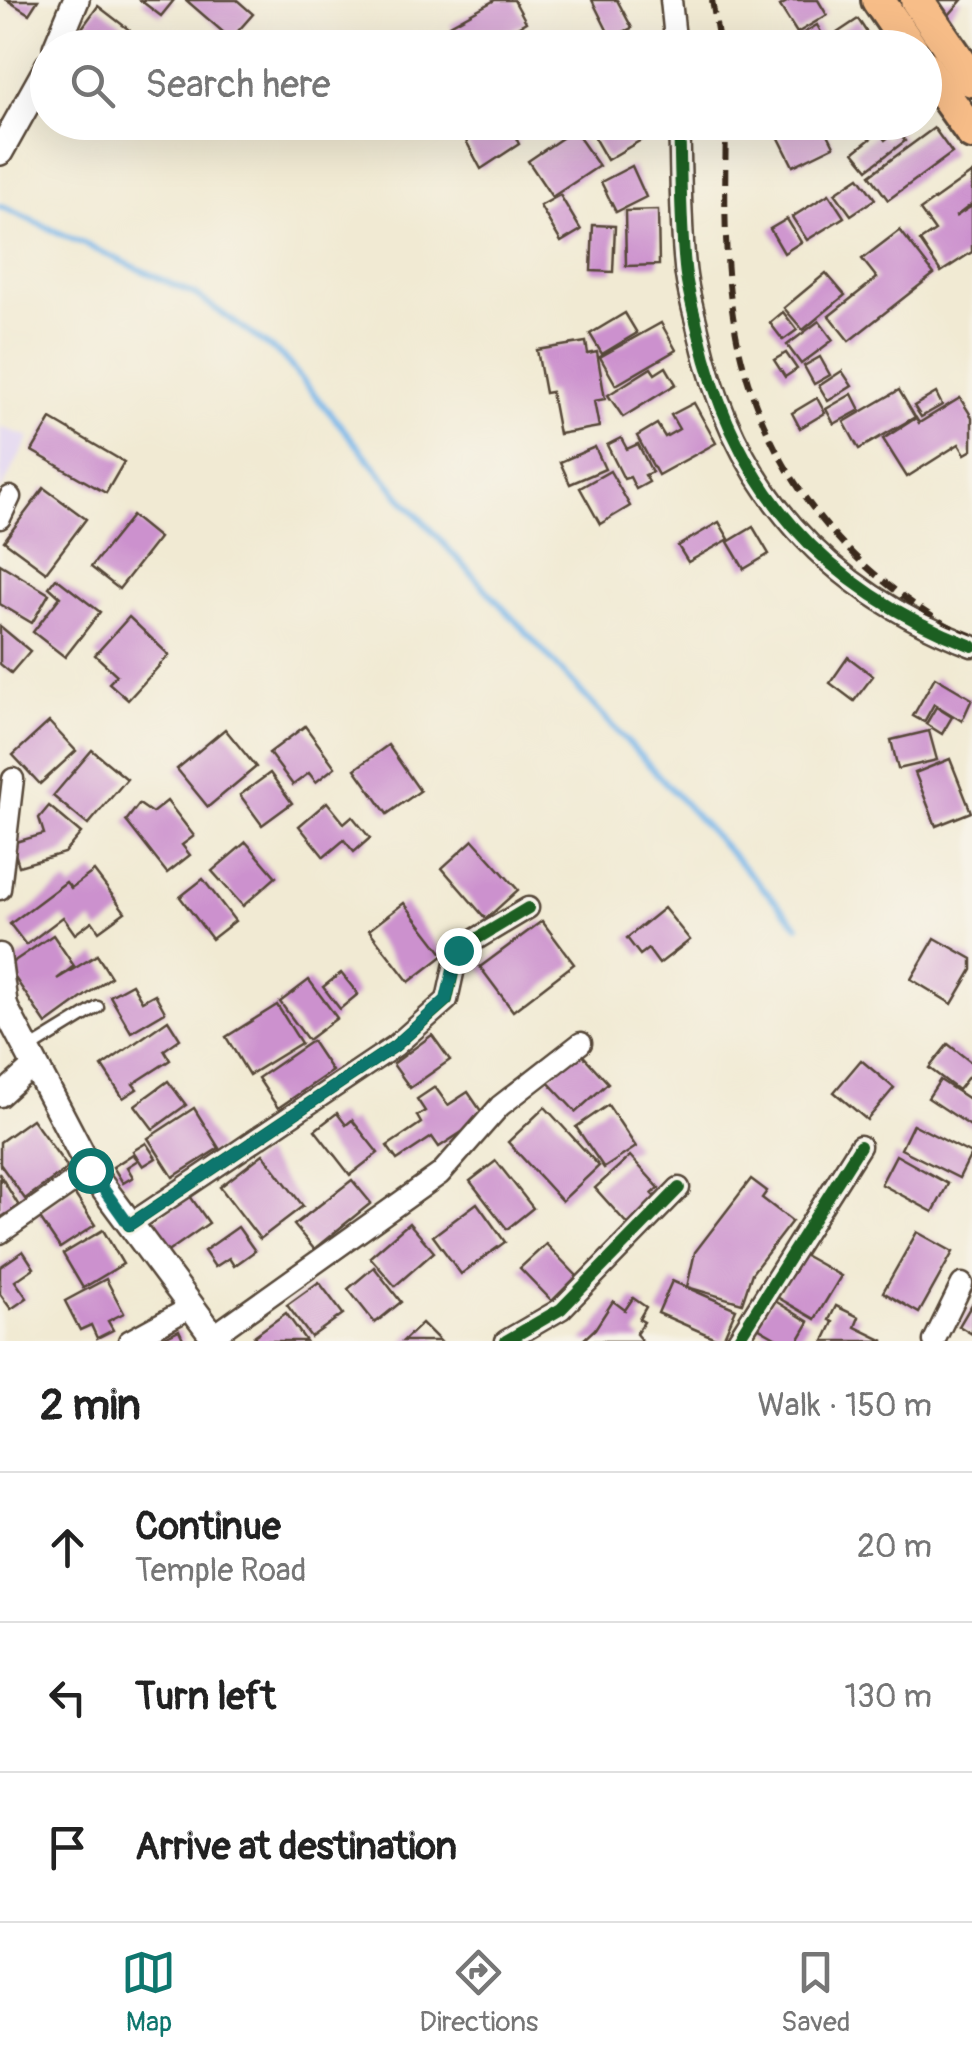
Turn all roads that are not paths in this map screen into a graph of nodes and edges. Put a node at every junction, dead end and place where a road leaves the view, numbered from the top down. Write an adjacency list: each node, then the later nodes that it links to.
1 (76, 0): 5 (street)
2 (671, 0): 6 (street)
3 (878, 0): 7 (highway)
4 (917, 0): 8 (highway)
5 (64, 30)
6 (674, 30)
7 (899, 30)
8 (938, 30)
9 (942, 36): 10 (highway)
10 (972, 80)
11 (942, 91): 13 (highway)
12 (30, 98): 15 (street)
13 (972, 132)
14 (680, 140): 18 (street)
15 (0, 152)
16 (10, 497): 17 (street)
17 (0, 518)
18 (972, 646)
19 (13, 779): 20 (street)
20 (0, 889)
21 (528, 908): 31 (street)
22 (0, 954): 23 (street)
23 (4, 1002): 26 (street)
24 (98, 1007): 26 (lane)
25 (581, 1043): 35 (street)
26 (31, 1058): 27 (street); 29 (street)
27 (0, 1096)
28 (860, 1146): 38 (street)
29 (90, 1170): 31 (street); 32 (street)
30 (679, 1188): 37 (street)
31 (129, 1225): 34 (street)
32 (0, 1233)
33 (962, 1284): 39 (street)
34 (191, 1307): 35 (street); 36 (street)
35 (215, 1339)
36 (129, 1341)
37 (506, 1341)
38 (737, 1341)
39 (934, 1341)

